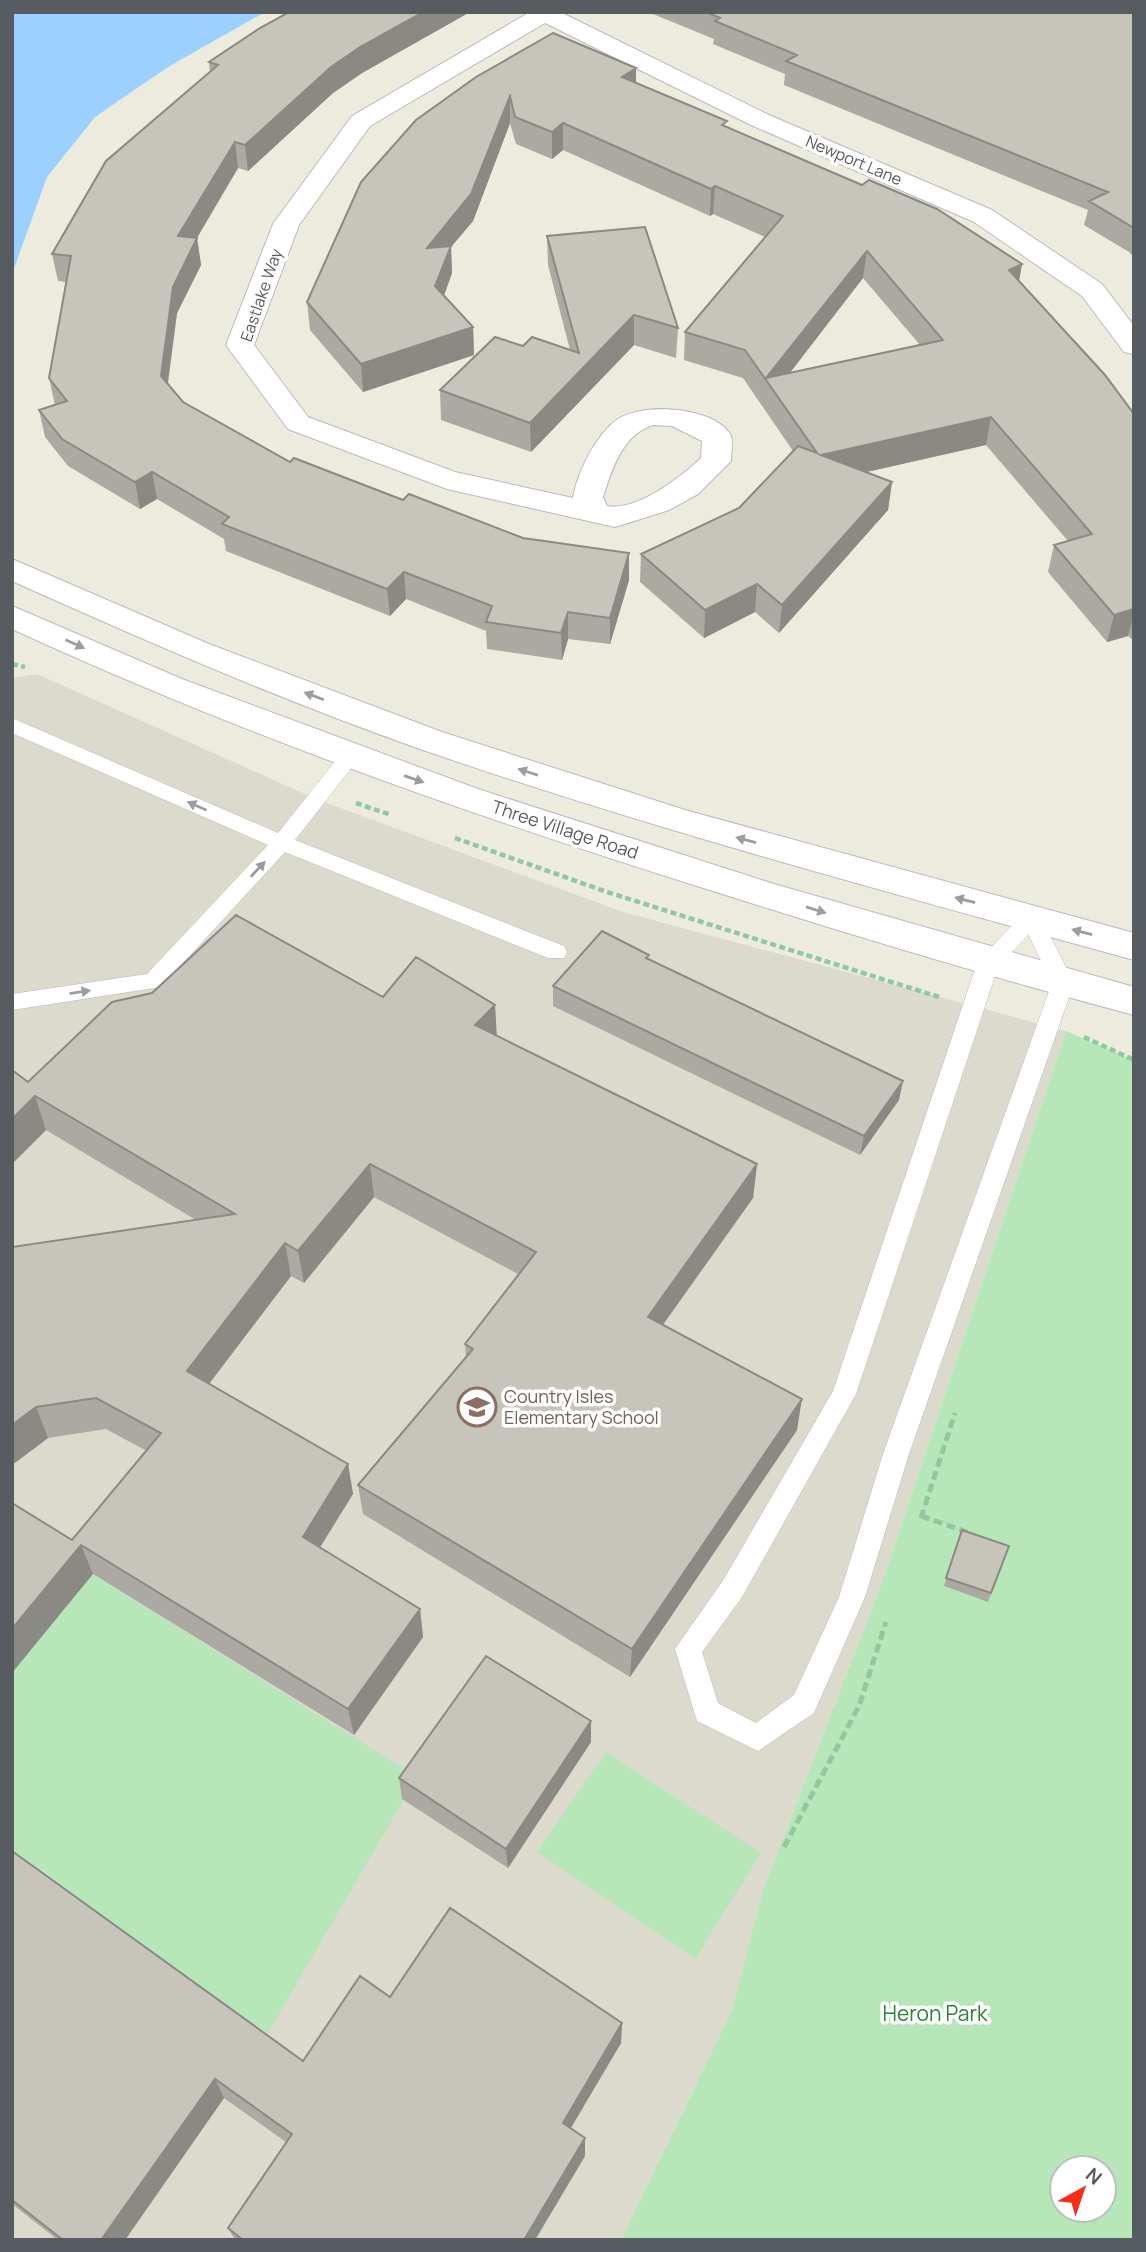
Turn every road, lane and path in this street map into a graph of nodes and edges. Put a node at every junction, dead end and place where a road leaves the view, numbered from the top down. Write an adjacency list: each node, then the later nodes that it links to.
1 (546, 13): 2 (street, Newport Lane); 3 (street, Eastlake Way)
2 (1134, 346)
3 (595, 513)
4 (15, 575): 9 (street, one-way to 4)
5 (12, 616): 7 (street, Three Village Road, one-way to 7)
6 (12, 725): 8 (lane, one-way to 6)
7 (349, 756): 8 (lane); 12 (street, Three Village Road, one-way to 12)
8 (282, 843): 11 (lane); 15 (lane, one-way to 8)
9 (1031, 918): 10 (street, one-way to 9); 12 (lane); 13 (lane)
10 (1134, 947)
11 (556, 952)
12 (988, 962): 13 (street, Three Village Road); 13 (lane)
13 (1063, 983): 14 (street, Three Village Road)
14 (1134, 1001)
15 (12, 1002)
16 (921, 1516): 17 (path)
17 (971, 1534)

